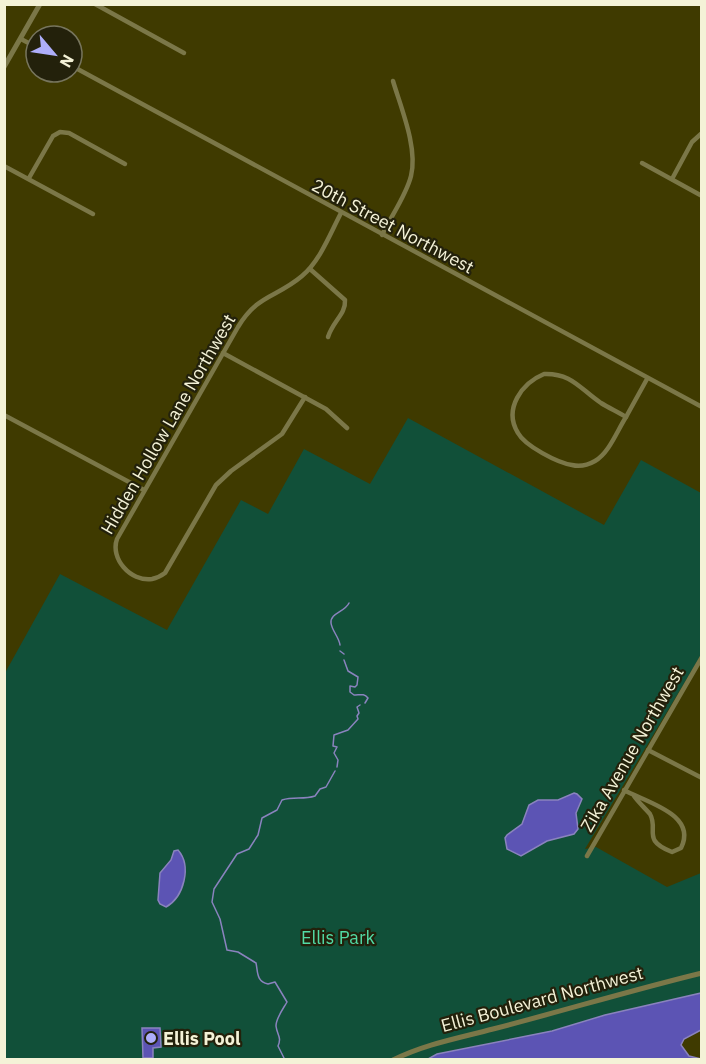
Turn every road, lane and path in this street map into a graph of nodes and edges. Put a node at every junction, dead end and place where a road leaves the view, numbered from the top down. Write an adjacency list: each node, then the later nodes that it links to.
1 (40, 4): 3 (street)
2 (95, 4): 5 (street)
3 (21, 39): 4 (street); 6 (street)
4 (24, 41)
5 (184, 53)
6 (4, 67)
7 (84, 73): 16 (street, 20th Street Northwest)
8 (393, 81): 18 (street)
9 (702, 134): 14 (street)
10 (642, 163): 14 (street)
11 (125, 164): 13 (street)
12 (4, 166): 13 (street)
13 (29, 178): 17 (street)
14 (672, 179): 15 (street)
15 (702, 196)
16 (341, 213): 18 (street, 20th Street Northwest); 19 (street, Hidden Hollow Lane Northwest)
17 (93, 214)
18 (382, 235): 22 (street, 20th Street Northwest)
19 (310, 269): 20 (street); 21 (street, Hidden Hollow Lane Northwest)
20 (328, 337)
21 (223, 353): 23 (street); 28 (street, Hidden Hollow Lane Northwest)
22 (647, 379): 24 (street, 20th Street Northwest); 26 (street)
23 (305, 397): 27 (street); 28 (street, Hidden Hollow Lane Northwest)
24 (702, 407)
25 (4, 416): 28 (street)
26 (626, 417): 26 (street)
27 (347, 428)
28 (144, 490)
29 (702, 657): 30 (street, Zika Avenue Northwest)
30 (648, 750): 31 (street); 32 (street, Zika Avenue Northwest)
31 (702, 778)
32 (624, 790): 33 (street); 34 (street, Zika Avenue Northwest)
33 (634, 796): 33 (street)
34 (587, 856)
35 (702, 973): 36 (street, Ellis Boulevard Northwest)
36 (393, 1059)

